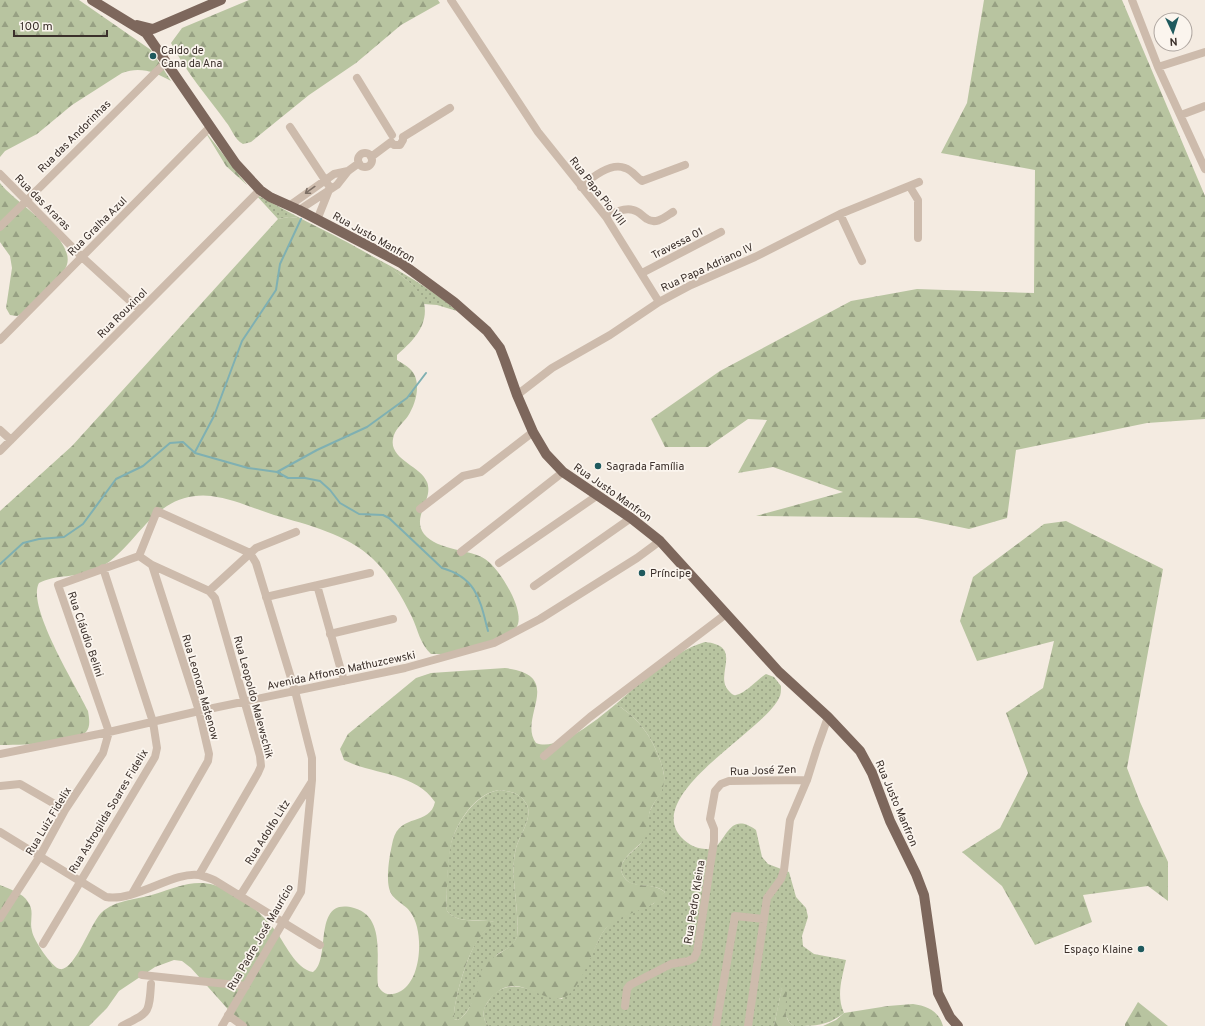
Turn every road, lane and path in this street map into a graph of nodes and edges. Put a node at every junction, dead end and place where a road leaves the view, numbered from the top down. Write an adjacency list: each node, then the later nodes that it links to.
1 (92, 0): 5 (main road)
2 (221, 0): 5 (main road)
3 (451, 0): 22 (street, Rua Papa Pio VIII)
4 (1132, 0): 8 (street)
5 (151, 33): 7 (main road, Rua Justo Manfron)
6 (1205, 52): 8 (street)
7 (165, 63): 14 (main road, Rua Justo Manfron); 26 (street, Rua das Andorinhas)
8 (1158, 67): 12 (street)
9 (357, 78): 15 (street)
10 (1205, 106): 12 (street)
11 (450, 108): 15 (street)
12 (1181, 115): 17 (street)
13 (290, 127): 20 (street)
14 (209, 128): 25 (main road, Rua Justo Manfron); 36 (street, Rua Gralha Azul)
15 (392, 139): 18 (street)
16 (685, 165): 22 (street)
17 (1205, 169)
18 (348, 171): 20 (street); 24 (street)
19 (0, 174): 26 (street, Rua das Araras)
20 (325, 180): 24 (street); 27 (street, one-way to 27)
21 (919, 182): 23 (street, Rua Papa Adriano IV)
22 (581, 187): 31 (street, Rua Papa Pio VIII)
23 (910, 187): 30 (street, Rua Papa Adriano IV); 35 (street)
24 (330, 189): 28 (street); 32 (street)
25 (260, 190): 27 (main road, Rua Justo Manfron); 40 (street, Rua Rouxinol)
26 (26, 200): 33 (street, Rua das Andorinhas); 36 (street, Rua das Araras)
27 (289, 206): 28 (main road, Rua Justo Manfron)
28 (299, 210): 32 (main road, Rua Justo Manfron)
29 (673, 212): 31 (street)
30 (840, 214): 37 (street); 39 (street, Rua Papa Adriano IV)
31 (606, 217): 38 (street, Rua Papa Pio VIII)
32 (317, 220): 42 (main road, Rua Justo Manfron)
33 (0, 227)
34 (721, 232): 38 (street, Travessa 01)
35 (918, 238)
36 (82, 257): 40 (street, Rua das Araras); 41 (street, Rua Gralha Azul)
37 (862, 261)
38 (642, 273): 39 (street, Rua Papa Pio VIII)
39 (659, 302): 42 (street, Rua Papa Adriano IV)
40 (140, 310): 45 (street, Rua Rouxinol)
41 (0, 340)
42 (516, 395): 44 (main road, Rua Justo Manfron)
43 (0, 430): 45 (street)
44 (533, 432): 47 (main road, Rua Justo Manfron); 49 (street)
45 (11, 440): 46 (street, Rua Rouxinol)
46 (0, 451)
47 (563, 472): 48 (main road, Rua Justo Manfron); 53 (street)
48 (598, 495): 50 (main road, Rua Justo Manfron); 56 (street)
49 (420, 509)
50 (631, 518): 52 (main road, Rua Justo Manfron); 61 (street)
51 (296, 532): 54 (street)
52 (660, 541): 64 (main road, Rua Justo Manfron); 67 (street, Avenida Affonso Mathuzcewski)
53 (461, 552)
54 (250, 553): 55 (street); 62 (street); 63 (street, Rua Padre José Maurício)
55 (139, 556): 57 (street); 58 (street, Rua Cláudio Belini)
56 (499, 563)
57 (152, 565): 62 (street); 70 (street, Rua Leonora Matenow)
58 (103, 568): 72 (street, Rua Astrogilda Soares Fidelix); 73 (street, Rua Cláudio Belini)
59 (370, 573): 60 (street)
60 (317, 585): 63 (street); 66 (street)
61 (534, 586)
62 (208, 591): 69 (street, Rua Leopoldo Malewschik)
63 (266, 597): 68 (street, Rua Padre José Maurício)
64 (726, 614): 71 (main road, Rua Justo Manfron); 75 (street)
65 (393, 619): 66 (street)
66 (330, 634): 67 (street)
67 (344, 680): 68 (street, Avenida Affonso Mathuzcewski)
68 (295, 690): 69 (street, Avenida Affonso Mathuzcewski); 76 (street, Rua Padre José Maurício)
69 (246, 701): 70 (street, Avenida Affonso Mathuzcewski); 83 (street, Rua Leopoldo Malewschik)
70 (198, 711): 72 (street, Avenida Affonso Mathuzcewski); 85 (street, Rua Leonora Matenow)
71 (828, 717): 77 (street); 102 (main road, Rua Justo Manfron)
72 (153, 722): 73 (street, Avenida Affonso Mathuzcewski); 84 (street, Rua Astrogilda Soares Fidelix)
73 (109, 732): 74 (street, Avenida Affonso Mathuzcewski); 79 (street, Rua Luiz Fidelix)
74 (0, 754)
75 (544, 756)
76 (312, 780): 86 (street, Rua Adolfo Litz); 89 (street, Rua Padre José Maurício)
77 (807, 780): 80 (street, Rua José Zen); 88 (street)
78 (0, 786): 79 (street)
79 (65, 810): 82 (street, Rua Luiz Fidelix)
80 (714, 829): 95 (street, Rua Pedro Kleina)
81 (0, 832): 82 (street)
82 (40, 856): 84 (street); 87 (street, Rua Luiz Fidelix)
83 (199, 875): 85 (street); 86 (street)
84 (80, 880): 85 (street); 90 (street, Rua Astrogilda Soares Fidelix)
85 (132, 894)
86 (240, 896): 89 (street)
87 (0, 918)
88 (764, 919): 100 (street); 101 (street)
89 (283, 923): 91 (street); 94 (street, Rua Padre José Maurício)
90 (43, 944)
91 (320, 946)
92 (142, 975): 94 (street)
93 (151, 984): 97 (street)
94 (246, 986): 96 (street, Rua Padre José Maurício)
95 (625, 1006)
96 (228, 1015): 98 (street, Rua Padre José Maurício); 99 (street)
97 (122, 1026)
98 (222, 1026)
99 (243, 1026)
100 (716, 1026)
101 (748, 1026)
102 (958, 1026)

